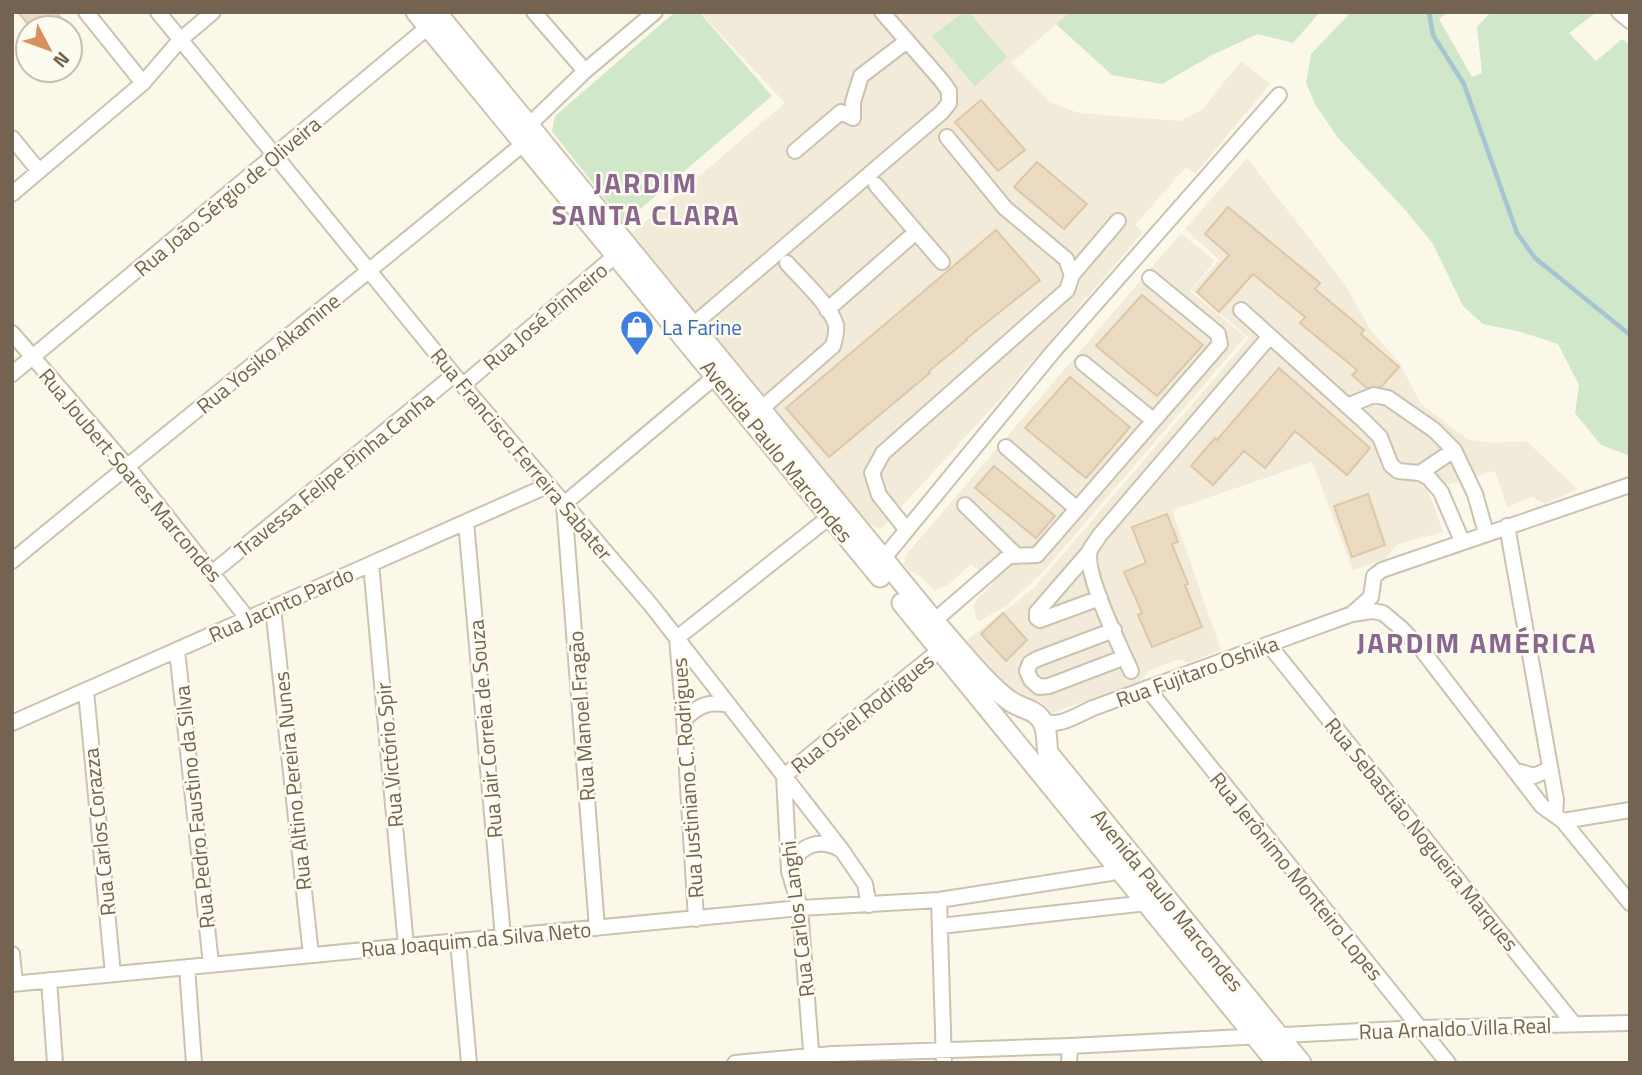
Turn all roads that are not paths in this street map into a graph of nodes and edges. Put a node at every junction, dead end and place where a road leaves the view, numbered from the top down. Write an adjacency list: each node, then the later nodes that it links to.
1 (86, 12): 13 (street)
2 (158, 12): 10 (street, Rua Francisco Ferreira Sabater)
3 (214, 12): 10 (street)
4 (534, 12): 12 (street)
5 (655, 12): 12 (street, Rua Yosiko Akamine)
6 (882, 12): 11 (street)
7 (1619, 12): 9 (street)
8 (428, 16): 15 (street, Avenida Paulo Marcondes); 19 (street, Rua João Sérgio de Oliveira)
9 (1630, 22)
10 (180, 40): 13 (street); 19 (street, Rua Francisco Ferreira Sabater)
11 (906, 41): 18 (street); 33 (street)
12 (585, 71): 15 (street, Rua Yosiko Akamine)
13 (143, 83): 20 (street)
14 (1279, 95): 56 (street)
15 (526, 135): 25 (street, Avenida Paulo Marcondes); 28 (street, Rua Yosiko Akamine)
16 (947, 137): 29 (street)
17 (12, 138): 20 (street)
18 (794, 151)
19 (276, 156): 28 (street, Rua Francisco Ferreira Sabater); 36 (street, Rua João Sérgio de Oliveira)
20 (39, 171): 22 (street)
21 (876, 185): 24 (street)
22 (12, 194)
23 (1118, 221): 29 (street)
24 (916, 232): 26 (street); 31 (street)
25 (622, 250): 33 (street, Avenida Paulo Marcondes); 38 (street, Avenida Paulo Marcondes); 40 (street, Rua José Pinheiro)
26 (942, 262)
27 (788, 263): 31 (street)
28 (369, 272): 40 (street, Rua Francisco Ferreira Sabater); 46 (street, Rua Yosiko Akamine)
29 (1072, 275): 56 (street)
30 (1150, 278): 43 (street)
31 (827, 310): 42 (street)
32 (1241, 310): 35 (street)
33 (692, 325): 38 (street, Avenida Paulo Marcondes)
34 (12, 332): 36 (street, Rua Joubert Soares Marcondes)
35 (1270, 336): 41 (street); 59 (street)
36 (33, 357): 39 (street, Rua João Sérgio de Oliveira); 46 (street, Rua Joubert Soares Marcondes)
37 (1083, 363): 43 (street)
38 (721, 371): 42 (street, Avenida Paulo Marcondes); 50 (street); 53 (street, Avenida Paulo Marcondes)
39 (12, 374)
40 (458, 380): 48 (street, Rua Francisco Ferreira Sabater); 64 (street, Travessa Felipe Pinha Canha)
41 (1347, 405): 45 (street); 47 (street)
42 (761, 409): 53 (street, Avenida Paulo Marcondes)
43 (1153, 420): 52 (street)
44 (1006, 447): 52 (street)
45 (1454, 450): 47 (street); 57 (street)
46 (127, 466): 62 (street, Rua Yosiko Akamine); 64 (street, Rua Joubert Soares Marcondes)
47 (1420, 473): 58 (street)
48 (549, 485): 50 (street, Rua Francisco Ferreira Sabater); 54 (street, Rua Jacinto Pardo)
49 (1630, 485): 55 (street)
50 (564, 505): 71 (street, Rua Francisco Ferreira Sabater); 100 (street, Rua Manoel Fragão)
51 (965, 505): 60 (street)
52 (1077, 509): 60 (street)
53 (836, 511): 61 (street, Avenida Paulo Marcondes); 71 (street); 74 (street, Avenida Paulo Marcondes)
54 (466, 522): 63 (street, Rua Jacinto Pardo); 101 (street, Rua Jair Correia de Souza)
55 (1507, 526): 57 (street); 85 (street)
56 (906, 529): 61 (street)
57 (1486, 533): 58 (street)
58 (1462, 541): 67 (street)
59 (1090, 551): 65 (street); 65 (street)
60 (1017, 556): 69 (street)
61 (883, 559): 69 (street, Avenida Paulo Marcondes)
62 (12, 561)
63 (371, 564): 66 (street, Rua Jacinto Pardo); 103 (street, Rua Victório Spir)
64 (213, 572): 68 (street, Rua Joubert Soares Marcondes)
65 (1100, 598): 70 (street)
66 (273, 607): 68 (street, Rua Jacinto Pardo); 105 (street, Rua Altino Pereira Nunes)
67 (1352, 614): 72 (street, Rua Fujitaro Oshika); 86 (street)
68 (248, 619): 73 (street, Rua Jacinto Pardo)
69 (934, 621): 80 (street, Avenida Paulo Marcondes)
70 (1114, 630): 75 (street); 75 (street)
71 (677, 638): 79 (street, Rua Francisco Ferreira Sabater); 81 (street, Rua Justiniano C. Rodrigues)
72 (1269, 645): 77 (street, Rua Fujitaro Oshika); 112 (street, Rua Sebastião Nogueira Marques)
73 (177, 650): 78 (street, Rua Jacinto Pardo); 106 (street, Rua Pedro Faustino da Silva)
74 (940, 650): 84 (street, Avenida Paulo Marcondes); 87 (street, Rua Osiel Rodrigues)
75 (1125, 657): 76 (street)
76 (1131, 671)
77 (1147, 688): 83 (street, Rua Fujitaro Oshika); 113 (street, Rua Jerônimo Monteiro Lopes)
78 (86, 691): 82 (street, Rua Jacinto Pardo); 108 (street, Rua Carlos Corazza)
79 (729, 705): 81 (street); 87 (street, Rua Francisco Ferreira Sabater)
80 (1016, 705): 83 (street, Avenida Paulo Marcondes); 84 (street)
81 (684, 720): 98 (street, Rua Justiniano C. Rodrigues)
82 (12, 723)
83 (1044, 726): 84 (street); 91 (street, Avenida Paulo Marcondes)
84 (1010, 734): 91 (street, Avenida Paulo Marcondes)
85 (1550, 769): 86 (street); 89 (street)
86 (1513, 770): 89 (street)
87 (784, 775): 90 (street, Rua Francisco Ferreira Sabater); 92 (street, Rua Carlos Langhi)
88 (1630, 810): 89 (street)
89 (1559, 817): 95 (street)
90 (841, 849): 92 (street); 96 (street, Rua Francisco Ferreira Sabater)
91 (1129, 866): 93 (street, Avenida Paulo Marcondes); 94 (street, Rua Joaquim da Silva Neto)
92 (789, 871): 97 (street, Rua Carlos Langhi)
93 (1155, 898): 99 (street); 114 (street, Avenida Paulo Marcondes); 115 (street, Avenida Paulo Marcondes)
94 (939, 900): 96 (street, Rua Joaquim da Silva Neto); 99 (street)
95 (1630, 903)
96 (869, 905): 97 (street, Rua Joaquim da Silva Neto)
97 (800, 908): 98 (street, Rua Joaquim da Silva Neto); 118 (street, Rua Carlos Langhi)
98 (696, 919): 100 (street, Rua Joaquim da Silva Neto)
99 (940, 926): 117 (street)
100 (597, 928): 101 (street, Rua Joaquim da Silva Neto)
101 (503, 937): 102 (street, Rua Joaquim da Silva Neto)
102 (458, 941): 103 (street, Rua Joaquim da Silva Neto); 121 (street)
103 (406, 946): 105 (street, Rua Joaquim da Silva Neto)
104 (12, 954): 110 (street)
105 (311, 955): 106 (street, Rua Joaquim da Silva Neto)
106 (211, 964): 107 (street, Rua Joaquim da Silva Neto)
107 (187, 967): 108 (street, Rua Joaquim da Silva Neto); 120 (street)
108 (113, 974): 109 (street, Rua Joaquim da Silva Neto)
109 (49, 980): 110 (street, Rua Joaquim da Silva Neto); 119 (street)
110 (14, 983)
111 (1630, 1023): 112 (street, Rua Arnaldo Villa Real)
112 (1574, 1024): 113 (street, Rua Arnaldo Villa Real)
113 (1419, 1028): 114 (street, Rua Arnaldo Villa Real); 126 (street, Rua Jerônimo Monteiro Lopes)
114 (1280, 1036): 115 (street, Rua Arnaldo Villa Real); 125 (street, Avenida Paulo Marcondes)
115 (1257, 1037): 116 (street, Rua Arnaldo Villa Real); 124 (street, Avenida Paulo Marcondes)
116 (1070, 1046): 117 (street, Rua Arnaldo Villa Real); 123 (street)
117 (944, 1057): 118 (street, Rua Arnaldo Villa Real)
118 (812, 1060): 122 (street, Rua Arnaldo Villa Real)
119 (55, 1063)
120 (194, 1063)
121 (469, 1063)
122 (735, 1063)
123 (1069, 1063)
124 (1277, 1063)
125 (1301, 1063)
126 (1448, 1063)

